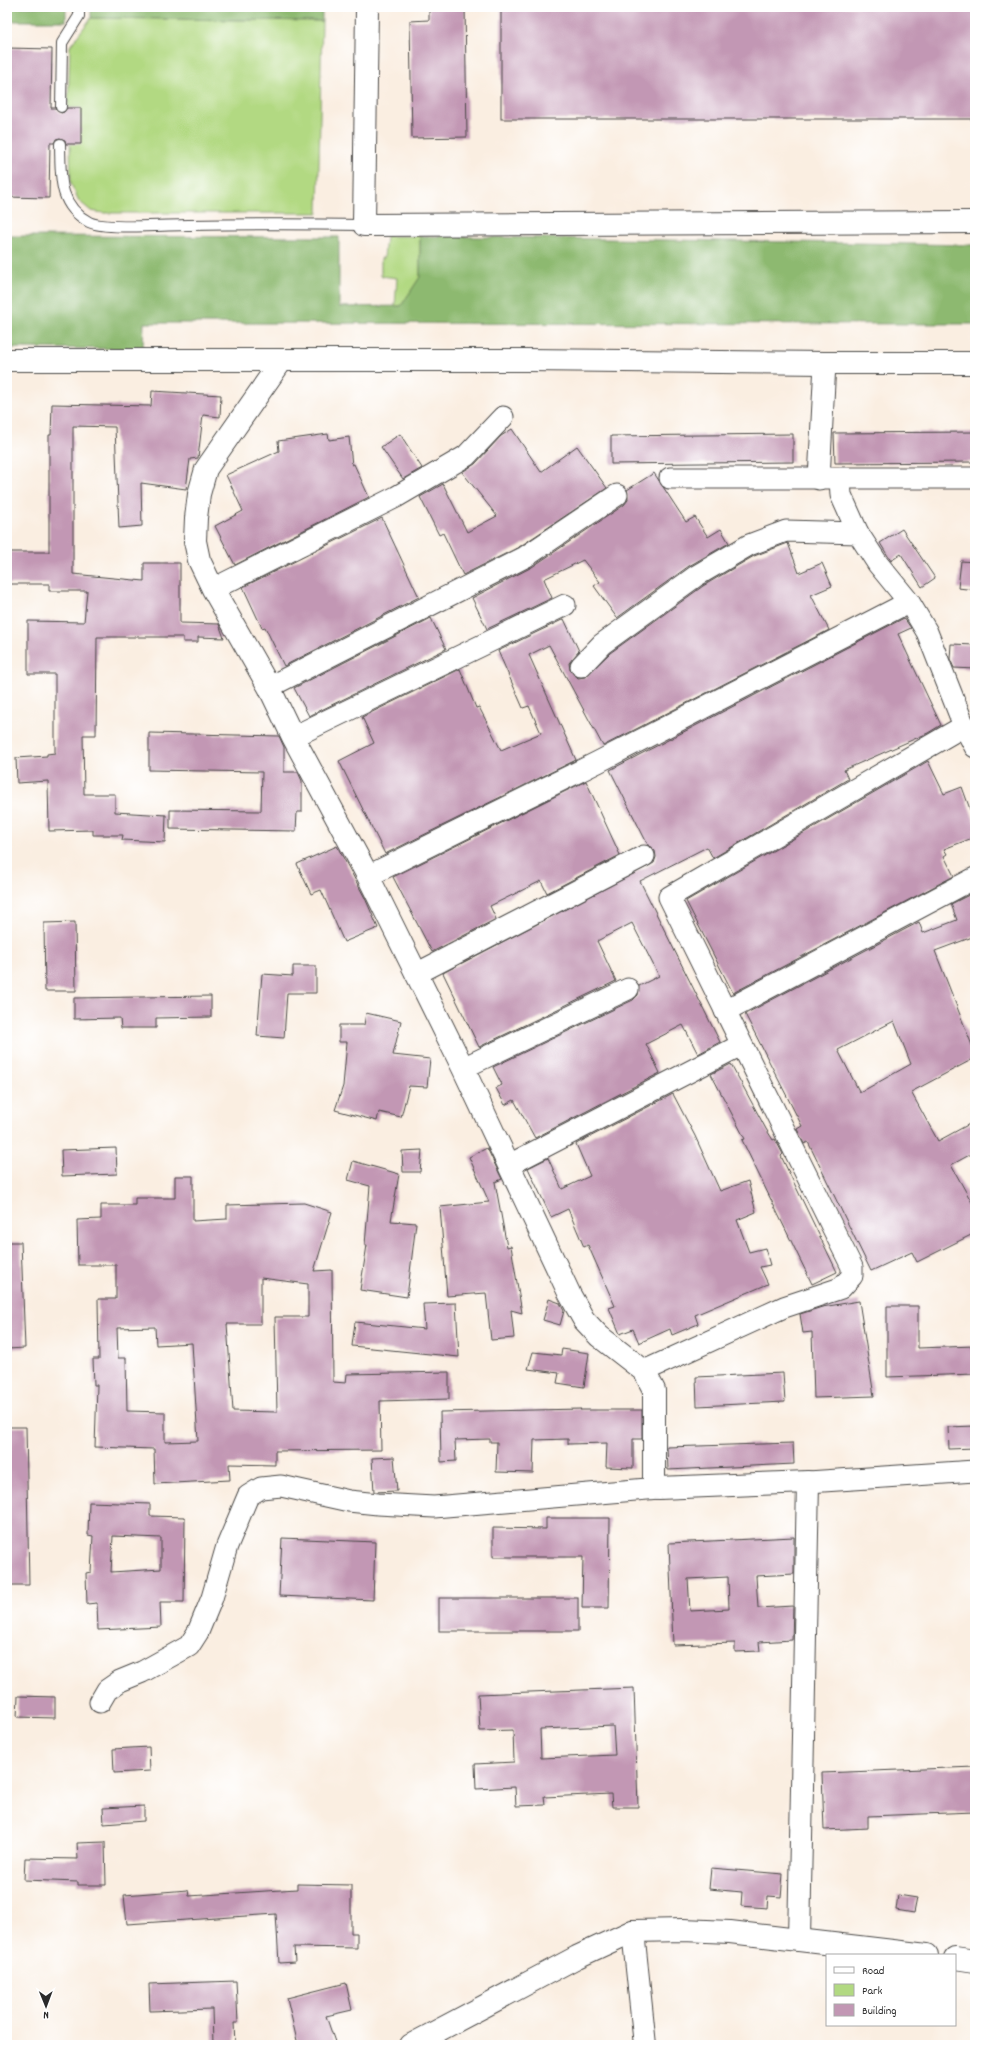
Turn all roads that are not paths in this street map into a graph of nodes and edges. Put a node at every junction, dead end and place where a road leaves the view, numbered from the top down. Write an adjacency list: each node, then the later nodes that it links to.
1 (79, 7): 3 (lane)
2 (367, 7): 6 (street)
3 (61, 107)
4 (60, 144): 6 (lane)
5 (975, 222): 6 (street)
6 (364, 225)
7 (7, 360): 8 (street)
8 (282, 360): 9 (street); 18 (street)
9 (826, 363): 10 (street); 14 (street)
10 (975, 363)
11 (503, 417): 18 (street)
12 (670, 478): 14 (street)
13 (975, 478): 15 (street)
14 (819, 479): 15 (street)
15 (840, 479): 17 (street)
16 (617, 495): 22 (street)
17 (858, 533): 19 (street); 21 (street)
18 (213, 589): 22 (street)
19 (909, 602): 23 (street); 27 (street)
20 (565, 605): 24 (street)
21 (581, 666)
22 (269, 687): 24 (street)
23 (964, 726): 25 (street); 31 (street)
24 (293, 737): 27 (street)
25 (975, 747)
26 (644, 856): 29 (street)
27 (368, 876): 29 (street)
28 (975, 878): 31 (street)
29 (416, 974): 33 (street)
30 (628, 989): 33 (street)
31 (725, 1011): 32 (street)
32 (741, 1046): 34 (street); 35 (street)
33 (463, 1068): 34 (street)
34 (509, 1165): 35 (street)
35 (644, 1371): 38 (street)
36 (975, 1471): 37 (street)
37 (808, 1482): 38 (street); 41 (street)
38 (659, 1488): 39 (street)
39 (100, 1702)
40 (633, 1932): 41 (street); 45 (street); 46 (street)
41 (799, 1940): 42 (street)
42 (918, 1954)
43 (956, 1958): 44 (street)
44 (975, 1961)
45 (411, 2045)
46 (645, 2045)

